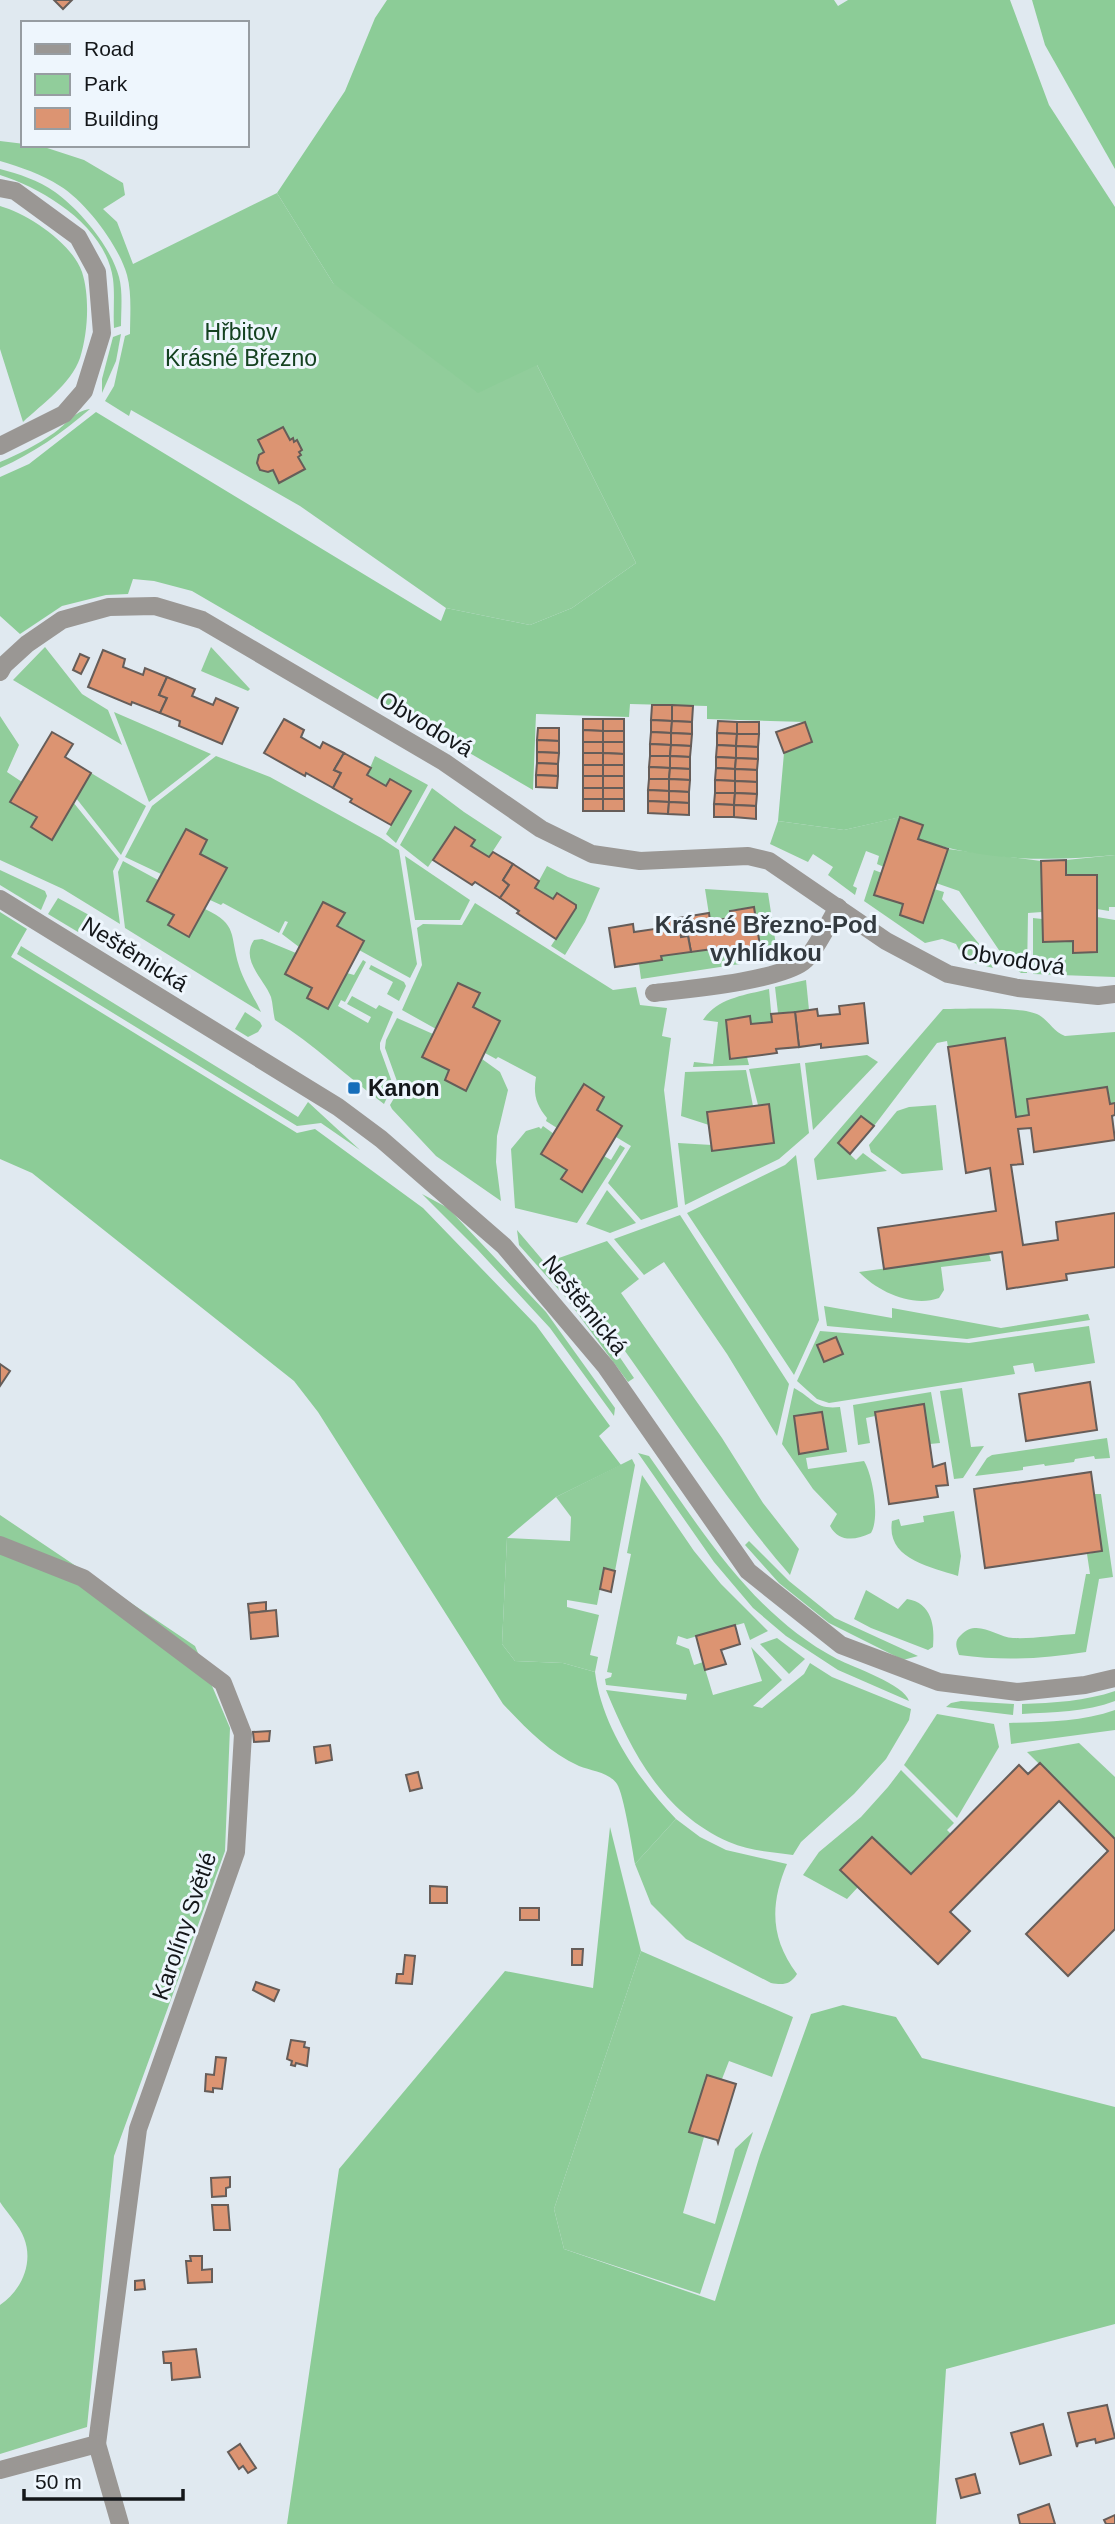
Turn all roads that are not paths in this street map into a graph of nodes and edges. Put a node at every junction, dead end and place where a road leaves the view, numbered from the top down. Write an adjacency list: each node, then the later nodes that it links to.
1 (0, 188): 2 (street)
2 (0, 446)
3 (0, 672): 5 (street, Obvodová)
4 (0, 899): 9 (street, Neštěmická)
5 (838, 907): 6 (street); 7 (street, Obvodová)
6 (654, 993)
7 (1115, 994)
8 (0, 1545): 10 (street, Karolíny Světlé)
9 (1115, 1678)
10 (97, 2444): 11 (street); 12 (street, Karolíny Světlé)
11 (0, 2470)
12 (120, 2524)

